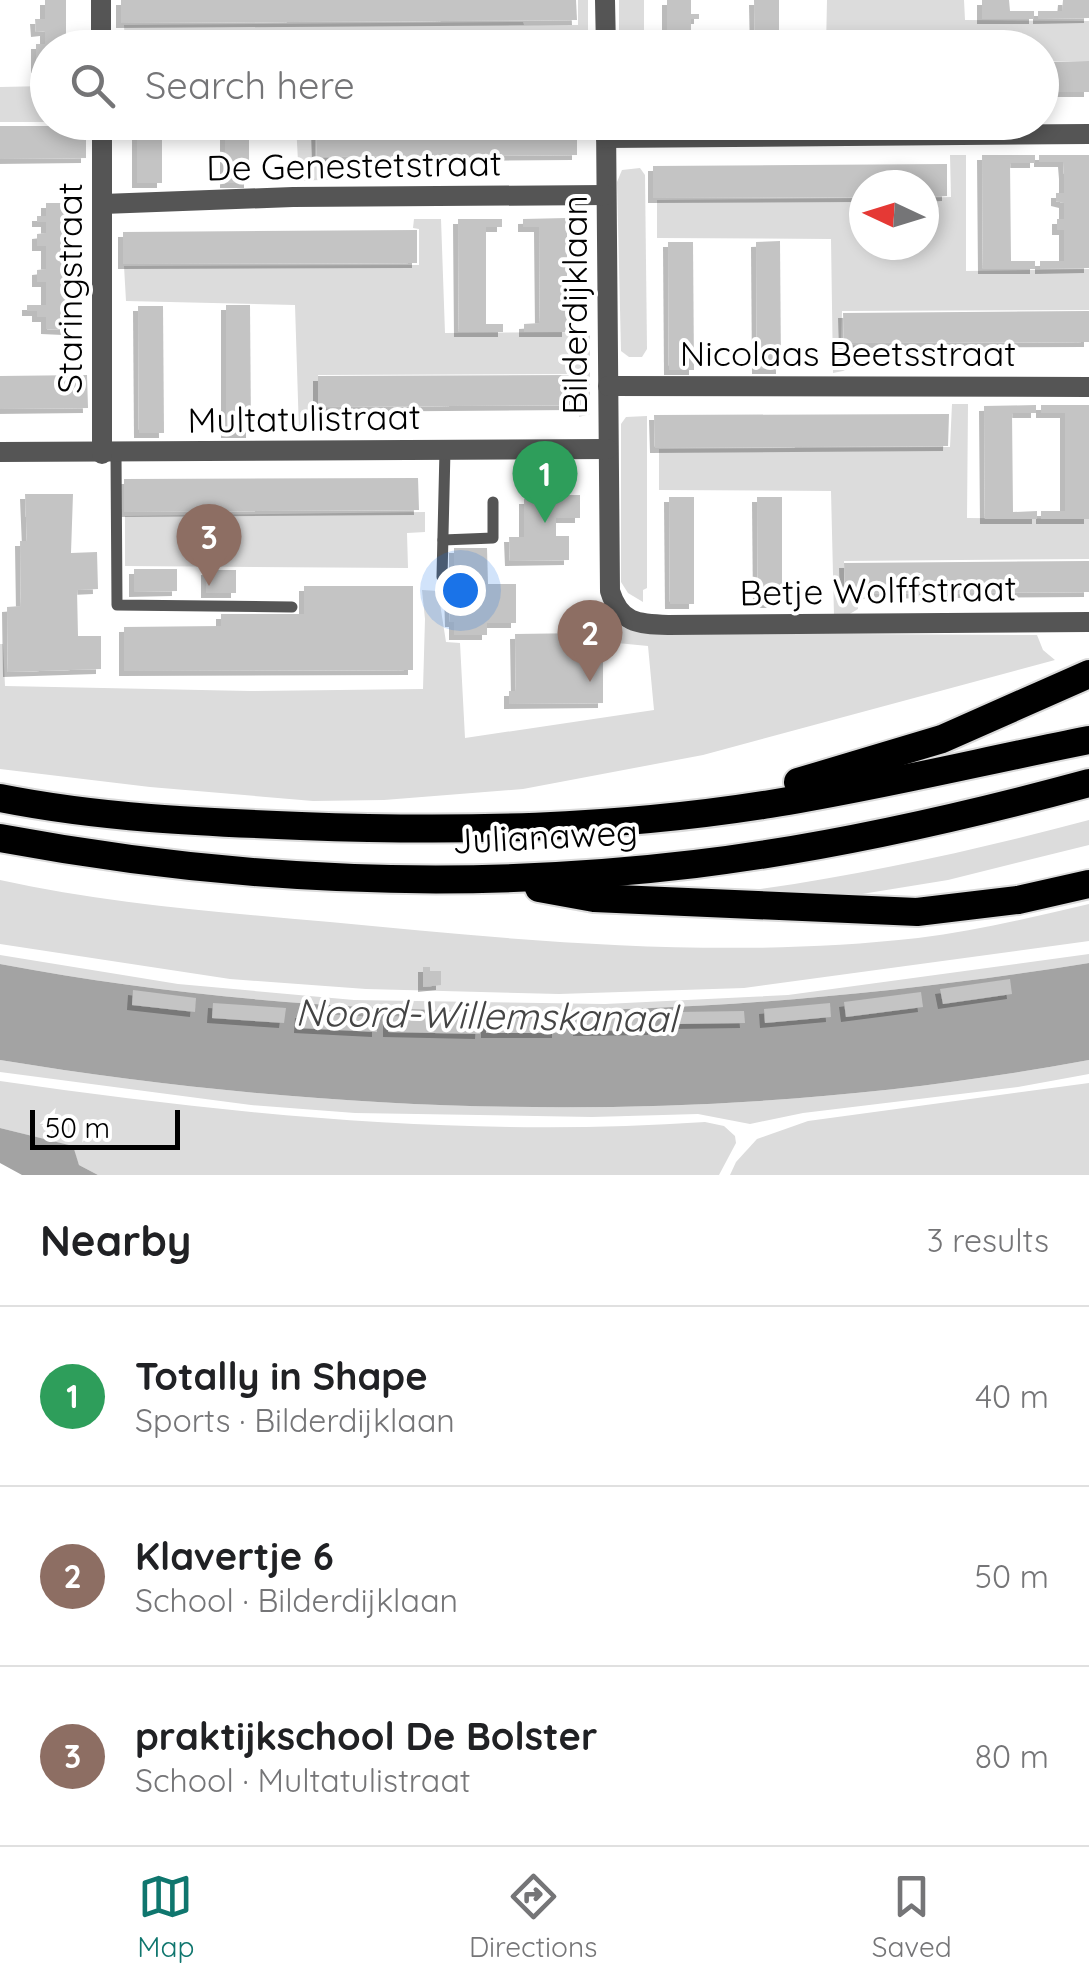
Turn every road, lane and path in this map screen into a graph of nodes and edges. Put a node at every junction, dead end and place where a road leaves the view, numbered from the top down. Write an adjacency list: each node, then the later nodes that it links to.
1 (101, 0): 3 (street)
2 (606, 0): 4 (street)
3 (102, 30)
4 (606, 30)
5 (1059, 134): 6 (street)
6 (1089, 134)
7 (102, 140): 10 (street, Staringstraat)
8 (606, 140): 9 (street, Bilderdijklaan)
9 (606, 195): 10 (street, De Genestetstraat); 11 (street, Bilderdijklaan)
10 (103, 204): 16 (street, Staringstraat)
11 (608, 386): 12 (street, Nicolaas Beetsstraat); 13 (street, Bilderdijklaan)
12 (1089, 386)
13 (608, 449): 14 (street, Multatulistraat); 22 (street, Bilderdijklaan)
14 (444, 450): 16 (street, Multatulistraat); 18 (lane)
15 (0, 452): 16 (street, Multatulistraat)
16 (109, 454): 20 (lane)
17 (494, 502): 18 (lane)
18 (443, 540): 19 (lane)
19 (442, 577)
20 (292, 607)
21 (1089, 622): 22 (street, Betje Wolffstraat)
22 (668, 625)
23 (1089, 674): 27 (highway)
24 (1089, 740): 27 (highway, Julianaweg)
25 (1089, 784): 29 (highway, Julianaweg)
26 (0, 798): 27 (highway, Julianaweg)
27 (686, 814)
28 (0, 838): 29 (highway, Julianaweg)
29 (493, 880): 30 (highway)
30 (1089, 884)

